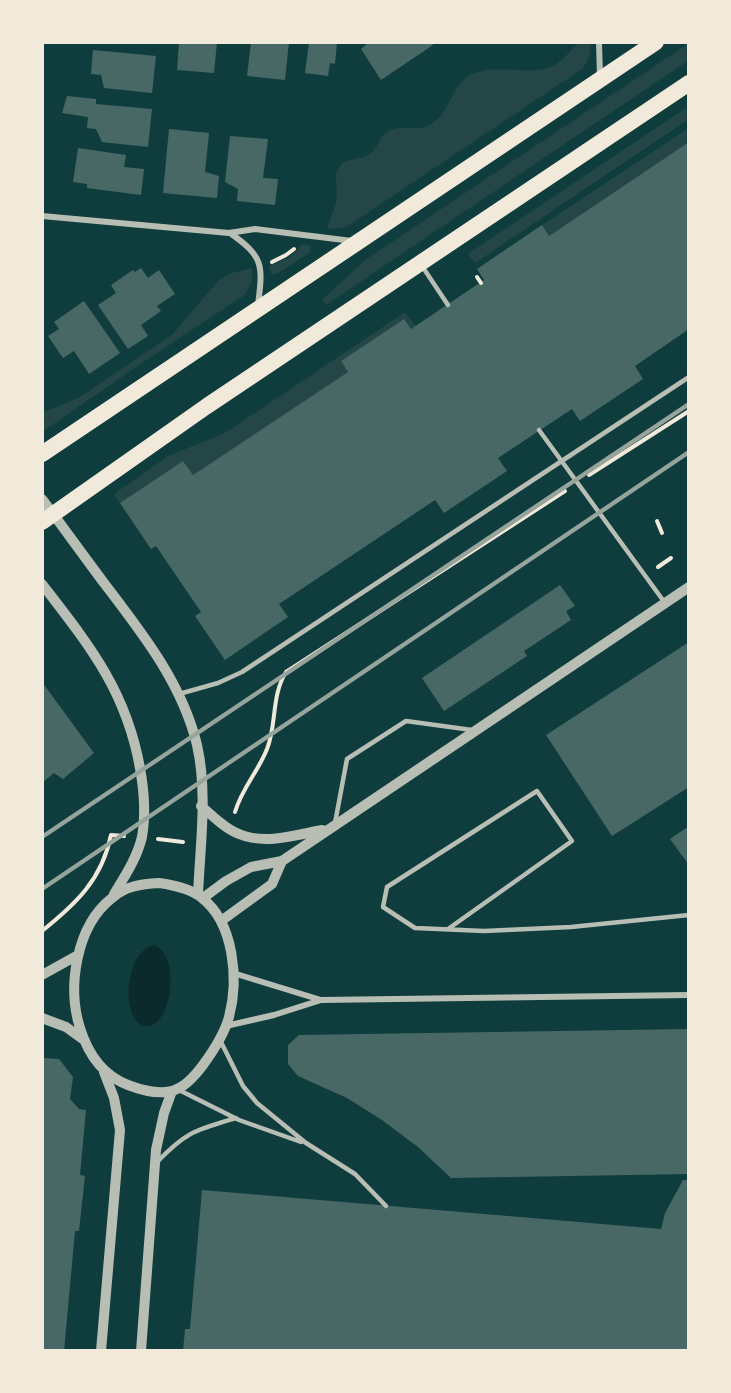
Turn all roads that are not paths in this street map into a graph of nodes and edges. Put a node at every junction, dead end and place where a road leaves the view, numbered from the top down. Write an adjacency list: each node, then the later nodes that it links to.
1 (599, 42): 3 (street)
2 (656, 42): 3 (highway)
3 (600, 79): 7 (highway)
4 (689, 83): 8 (highway)
5 (42, 216): 6 (street)
6 (229, 233): 7 (street); 10 (street)
7 (358, 242): 10 (highway)
8 (421, 263): 9 (lane); 16 (highway)
9 (448, 305)
10 (258, 310): 13 (highway)
11 (689, 377): 14 (lane)
12 (539, 430): 14 (lane)
13 (42, 454)
14 (563, 462): 19 (lane); 20 (lane)
15 (42, 498): 16 (street)
16 (48, 518): 20 (street)
17 (42, 584): 25 (street)
18 (689, 587): 19 (street)
19 (665, 603): 21 (street)
20 (179, 694): 22 (street)
21 (474, 730): 23 (street); 23 (lane)
22 (201, 806): 23 (street); 26 (street)
23 (331, 827): 24 (street)
24 (282, 861): 26 (street); 28 (street)
25 (112, 897): 26 (street); 30 (street)
26 (200, 897): 28 (street)
27 (689, 915): 29 (lane)
28 (221, 921): 31 (street)
29 (448, 929): 29 (lane)
30 (78, 955): 32 (street); 37 (street)
31 (233, 973): 34 (street); 36 (street)
32 (42, 975)
33 (689, 995): 34 (street)
34 (321, 1000): 36 (street)
35 (42, 1018): 37 (street)
36 (226, 1026): 38 (street)
37 (84, 1040): 39 (street)
38 (220, 1040): 40 (street); 42 (lane)
39 (104, 1071): 40 (street); 45 (street)
40 (174, 1090): 41 (lane); 43 (street)
41 (236, 1118): 42 (lane); 43 (lane)
42 (306, 1143): 44 (lane)
43 (155, 1164): 46 (street)
44 (386, 1206)
45 (101, 1351)
46 (141, 1351)

